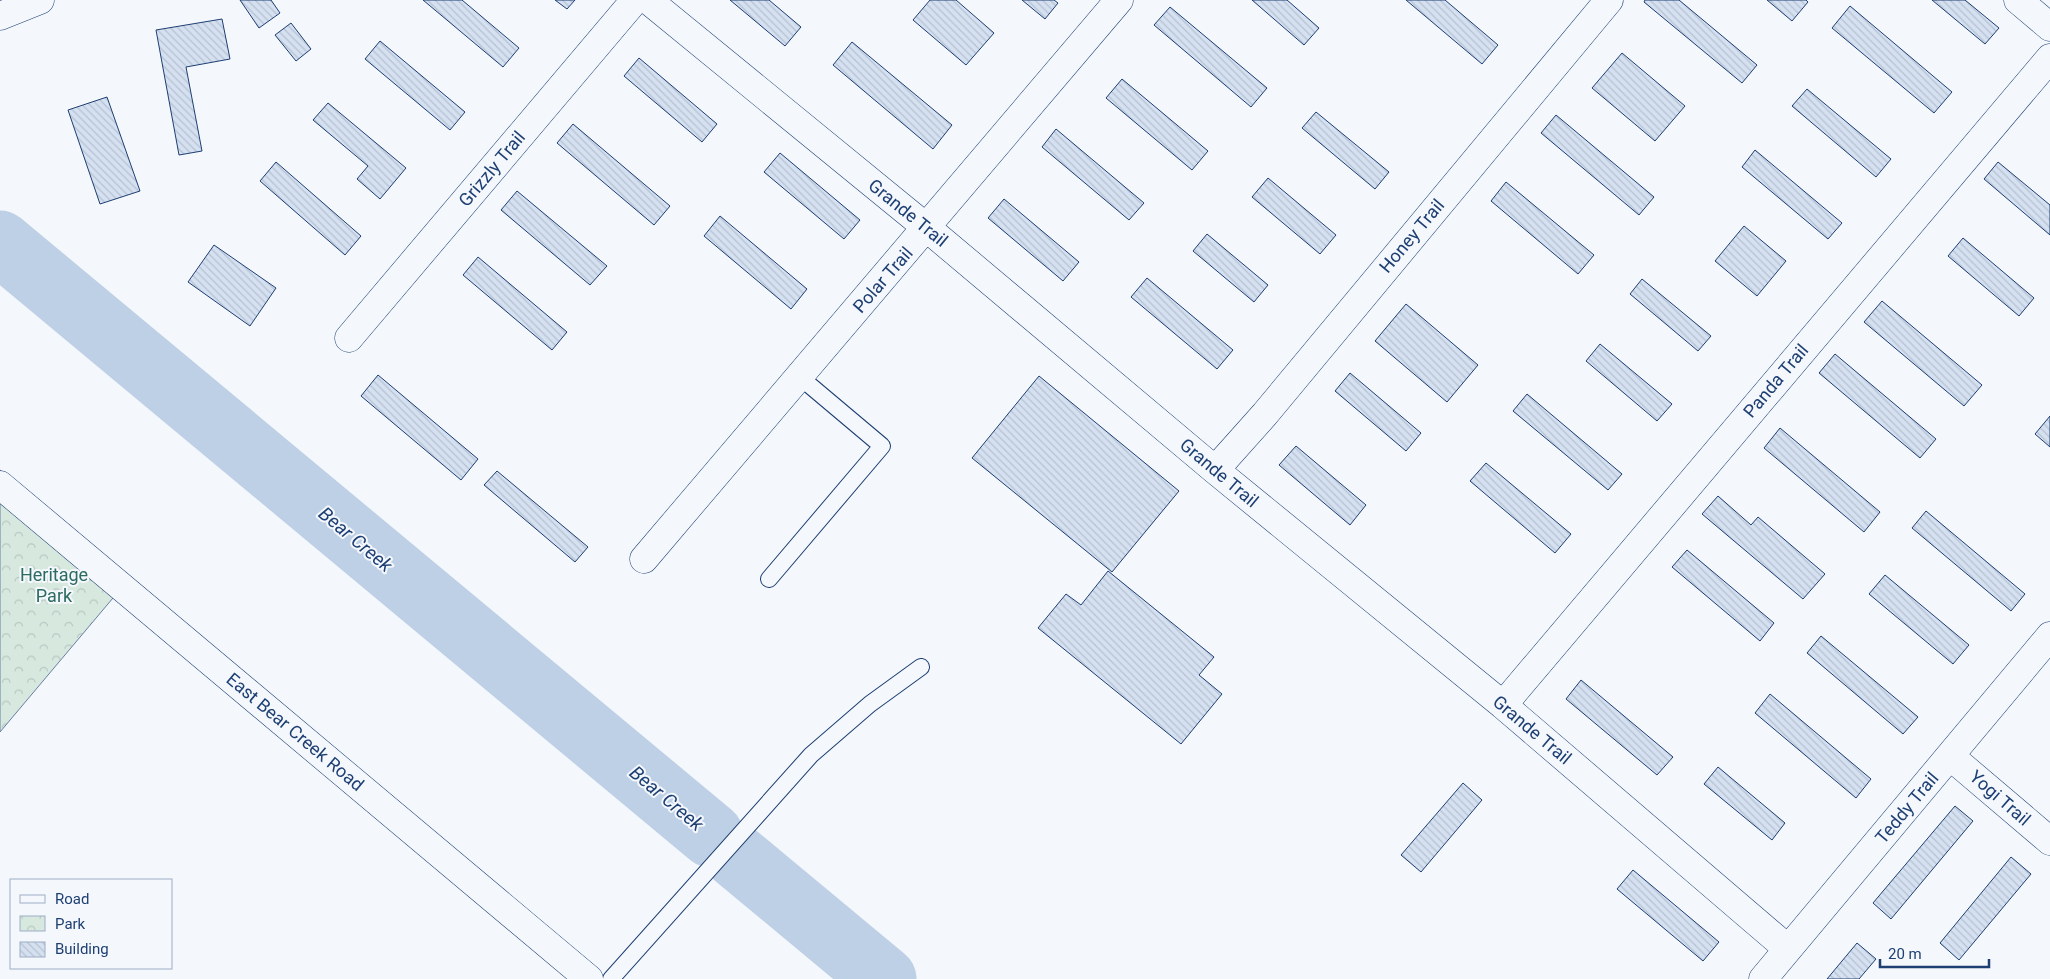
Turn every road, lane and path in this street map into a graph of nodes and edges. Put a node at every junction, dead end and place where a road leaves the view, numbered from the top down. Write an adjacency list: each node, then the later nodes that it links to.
1 (40, 0): 7 (street)
2 (635, 0): 11 (street, Grizzly Trail)
3 (648, 0): 10 (street, Grande Trail)
4 (1119, 0): 10 (street, Polar Trail)
5 (1609, 0): 13 (street, Honey Trail)
6 (2018, 0): 8 (street)
7 (0, 16)
8 (2050, 27)
9 (2050, 58): 19 (street, Panda Trail)
10 (927, 228): 12 (street, Polar Trail); 13 (street, Grande Trail)
11 (349, 338)
12 (800, 377): 15 (street, Polar Trail); 16 (lane)
13 (1214, 470): 19 (street, Grande Trail)
14 (0, 484): 23 (street, East Bear Creek Road)
15 (644, 559)
16 (769, 579)
17 (2050, 636): 20 (street, Teddy Trail)
18 (921, 667): 24 (lane)
19 (1503, 705): 22 (street, Grande Trail)
20 (1950, 756): 21 (street, Yogi Trail); 22 (street, Teddy Trail)
21 (2050, 841)
22 (1788, 949): 25 (street, Teddy Trail)
23 (589, 979)
24 (611, 979)
25 (1763, 979)

